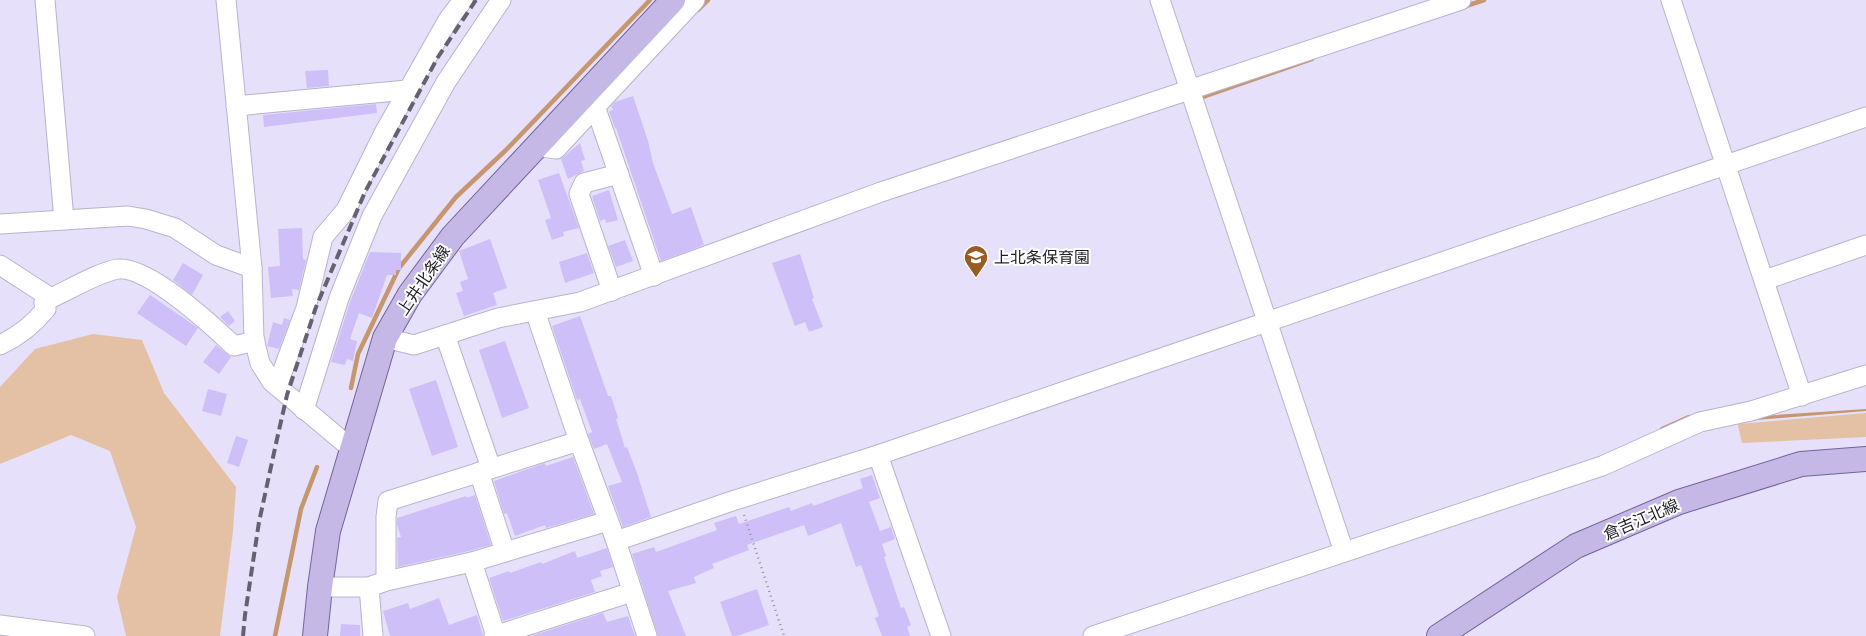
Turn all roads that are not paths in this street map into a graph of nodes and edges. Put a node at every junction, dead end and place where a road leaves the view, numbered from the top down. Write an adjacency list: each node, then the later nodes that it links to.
1 (45, 0): 18 (street)
2 (226, 0): 12 (street)
3 (463, 0): 10 (street)
4 (501, 0): 36 (street)
5 (673, 0): 15 (main road, 上井北条線)
6 (695, 0): 13 (street)
7 (1160, 0): 11 (street)
8 (1461, 0): 11 (street)
9 (1671, 0): 16 (street)
10 (408, 90): 12 (street); 34 (street)
11 (1191, 90): 23 (street); 28 (street)
12 (236, 106): 22 (street)
13 (595, 106): 15 (street); 17 (street)
14 (1866, 117): 16 (street)
15 (537, 146): 30 (main road, 上井北条線)
16 (1725, 165): 24 (street); 28 (street)
17 (619, 174): 23 (street); 25 (street)
18 (64, 220): 19 (street); 22 (street)
19 (0, 224)
20 (1866, 245): 24 (street)
21 (0, 265): 26 (street)
22 (252, 268): 31 (street)
23 (654, 276): 25 (street)
24 (1765, 280): 35 (street)
25 (612, 291): 27 (street)
26 (51, 298): 31 (street); 32 (street)
27 (535, 311): 29 (street); 37 (street)
28 (1266, 321): 39 (street); 45 (street)
29 (445, 335): 30 (street); 41 (street)
30 (385, 338): 38 (main road, 上井北条線)
31 (255, 341): 34 (street)
32 (0, 345)
33 (1866, 375): 35 (street)
34 (277, 386): 36 (street)
35 (1802, 396): 45 (street)
36 (304, 410): 38 (street)
37 (579, 441): 41 (street); 42 (street)
38 (352, 449): 48 (main road, 上井北条線)
39 (878, 455): 43 (street); 56 (street)
40 (1866, 460): 58 (main road, 倉吉江北線)
41 (485, 470): 44 (street); 47 (street)
42 (608, 521): 43 (street); 44 (street)
43 (616, 541): 49 (street)
44 (505, 552): 46 (street)
45 (1344, 552): 57 (street)
46 (472, 562): 47 (street); 54 (street)
47 (378, 584): 48 (street); 53 (street)
48 (320, 587): 52 (main road, 上井北条線)
49 (632, 592): 54 (street); 55 (street)
50 (0, 625): 51 (street)
51 (85, 636)
52 (316, 636)
53 (373, 636)
54 (495, 636)
55 (647, 636)
56 (941, 636)
57 (1093, 636)
58 (1439, 636)

